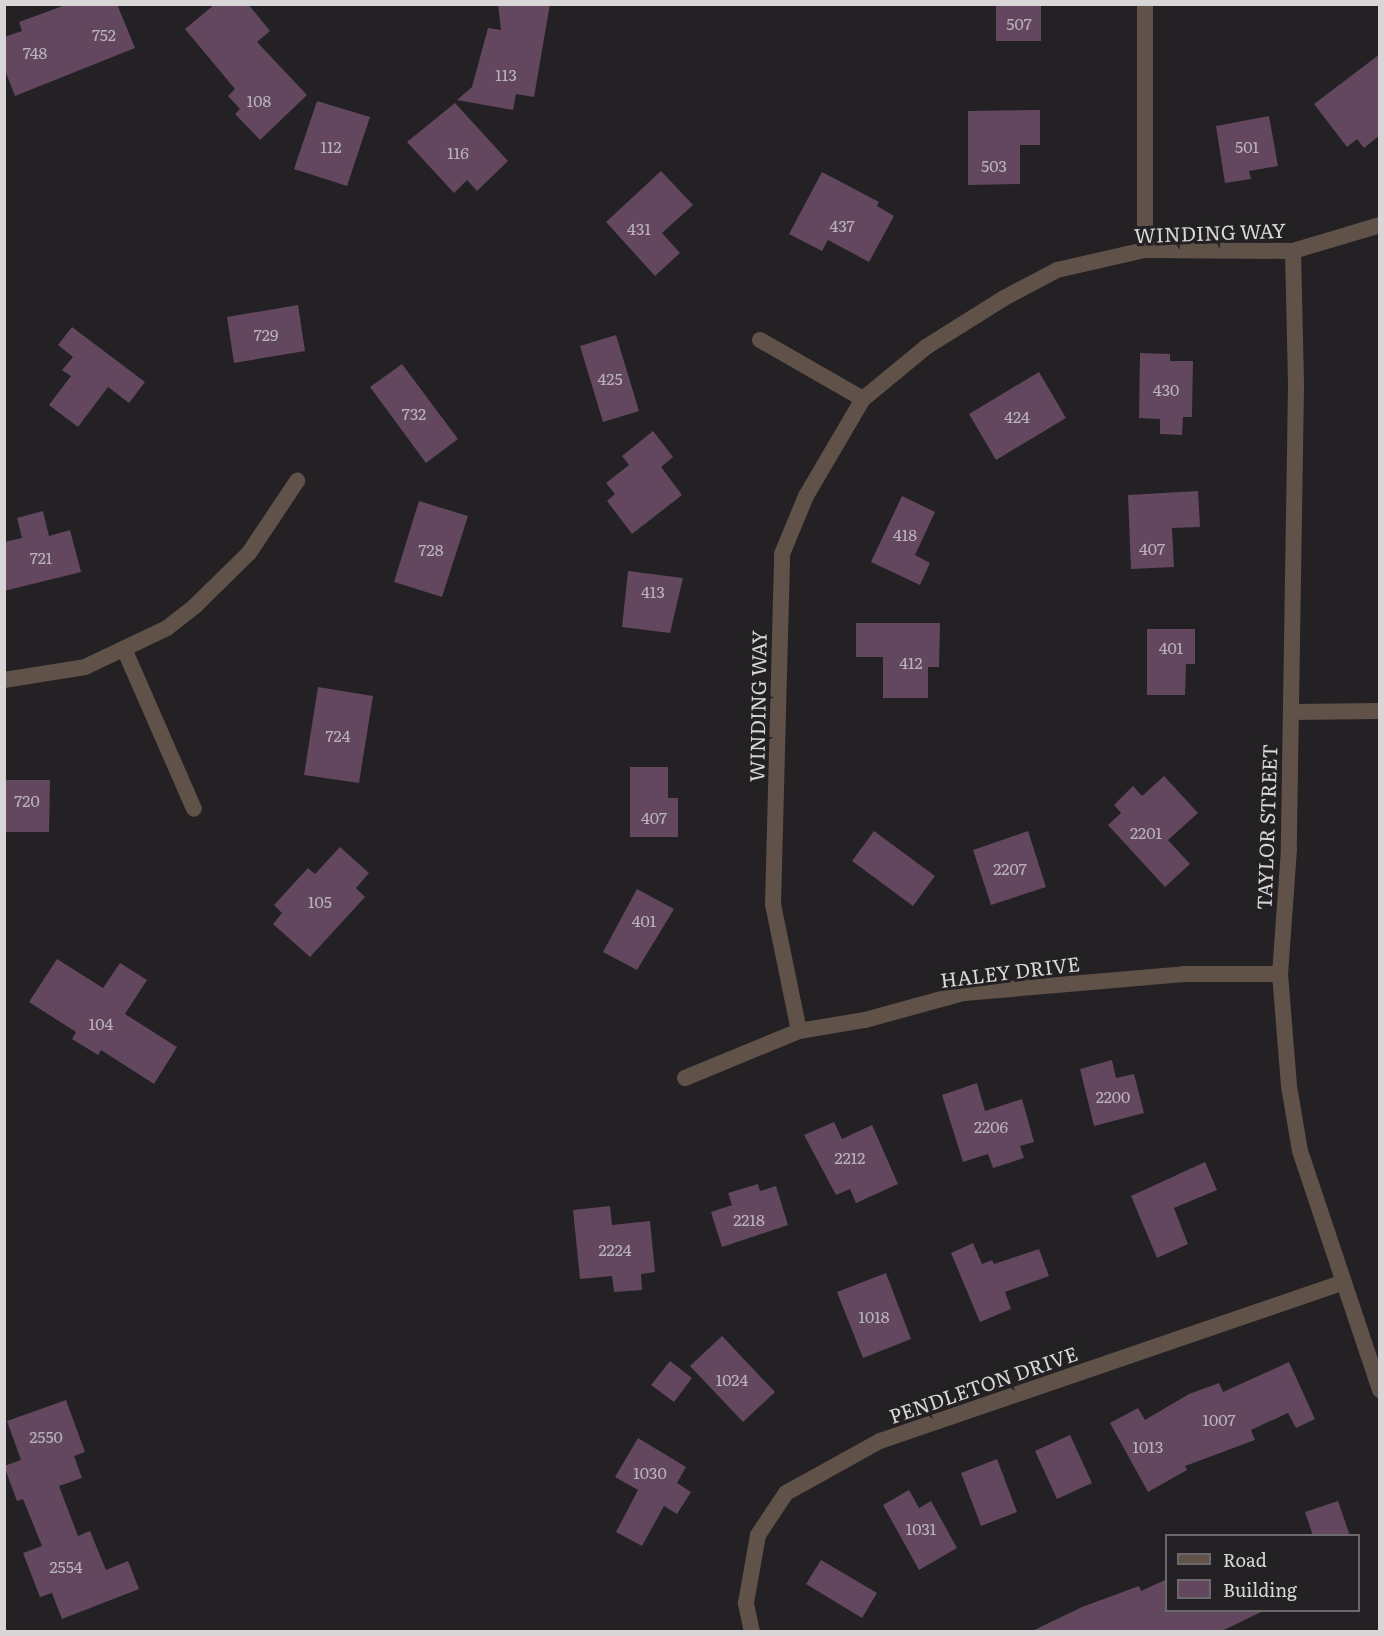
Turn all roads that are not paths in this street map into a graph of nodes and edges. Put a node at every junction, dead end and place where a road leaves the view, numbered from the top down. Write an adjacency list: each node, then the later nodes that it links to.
1 (1145, 4): 3 (street)
2 (1380, 225): 4 (street, WINDING WAY)
3 (1145, 250): 4 (street, WINDING WAY); 6 (street, WINDING WAY)
4 (1293, 251): 10 (street, TAYLOR STREET)
5 (760, 340): 6 (street)
6 (863, 399): 14 (street, WINDING WAY)
7 (297, 481): 8 (street)
8 (125, 651): 9 (street); 12 (street)
9 (4, 680)
10 (1291, 711): 11 (street); 13 (street, TAYLOR STREET)
11 (1380, 711)
12 (194, 809)
13 (1280, 974): 14 (street, HALEY DRIVE); 16 (street, TAYLOR STREET)
14 (800, 1031): 15 (street, HALEY DRIVE)
15 (686, 1078)
16 (1342, 1283): 17 (street, TAYLOR STREET); 18 (street, PENDLETON DRIVE)
17 (1380, 1390)
18 (752, 1632)

